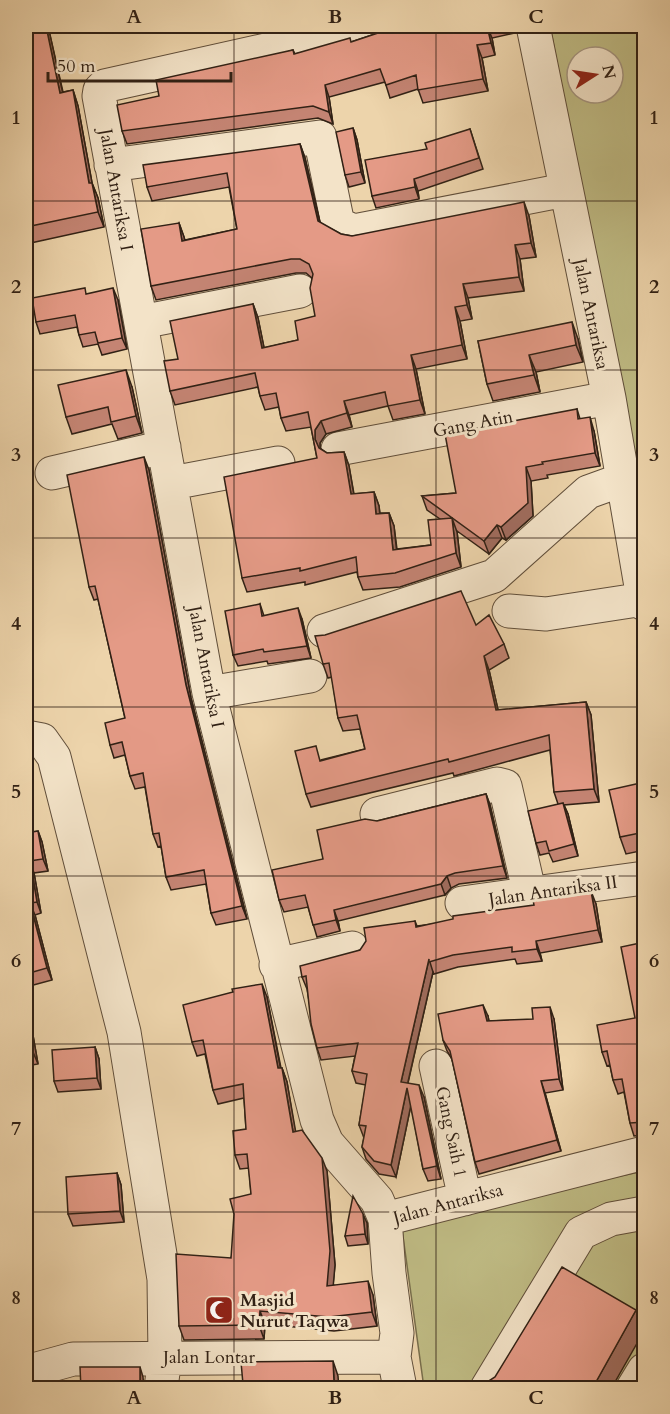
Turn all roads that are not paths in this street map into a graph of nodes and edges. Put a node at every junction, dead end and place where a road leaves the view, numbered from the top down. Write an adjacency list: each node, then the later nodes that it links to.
1 (374, 26): 3 (street, Jalan Antariksa I)
2 (533, 26): 4 (street, Jalan Antariksa)
3 (111, 165): 4 (street); 6 (street, Jalan Antariksa I)
4 (565, 190): 7 (street, Jalan Antariksa)
5 (300, 291): 6 (street)
6 (141, 322): 8 (street, Jalan Antariksa I)
7 (609, 398): 9 (street, Gang Atin); 12 (street, Jalan Antariksa)
8 (165, 447): 11 (street); 13 (street, Jalan Antariksa I)
9 (338, 449)
10 (278, 463): 13 (street)
11 (52, 473)
12 (624, 479): 14 (street, Jalan Antariksa); 16 (street)
13 (172, 483): 18 (street, Jalan Antariksa I)
14 (644, 602): 15 (street)
15 (509, 611)
16 (324, 631)
17 (295, 678): 18 (street)
18 (209, 693): 25 (street, Jalan Antariksa I)
19 (26, 737): 34 (street)
20 (377, 814): 22 (street)
21 (645, 878): 22 (street, Jalan Antariksa II)
22 (530, 895): 23 (street, Jalan Antariksa II)
23 (462, 903)
24 (352, 948): 25 (street)
25 (276, 965): 30 (street, Jalan Antariksa I)
26 (436, 1066): 28 (street, Gang Saih 1)
27 (645, 1154): 28 (street, Jalan Antariksa)
28 (465, 1199): 30 (street, Jalan Antariksa)
29 (645, 1213): 36 (street)
30 (386, 1219): 31 (street, Jalan Antariksa)
31 (394, 1357): 34 (street, Jalan Lontar); 35 (street, Jalan Antariksa)
32 (645, 1370): 37 (street)
33 (26, 1372): 34 (street, Jalan Lontar)
34 (163, 1373)
35 (400, 1389)
36 (487, 1389)
37 (633, 1389)

